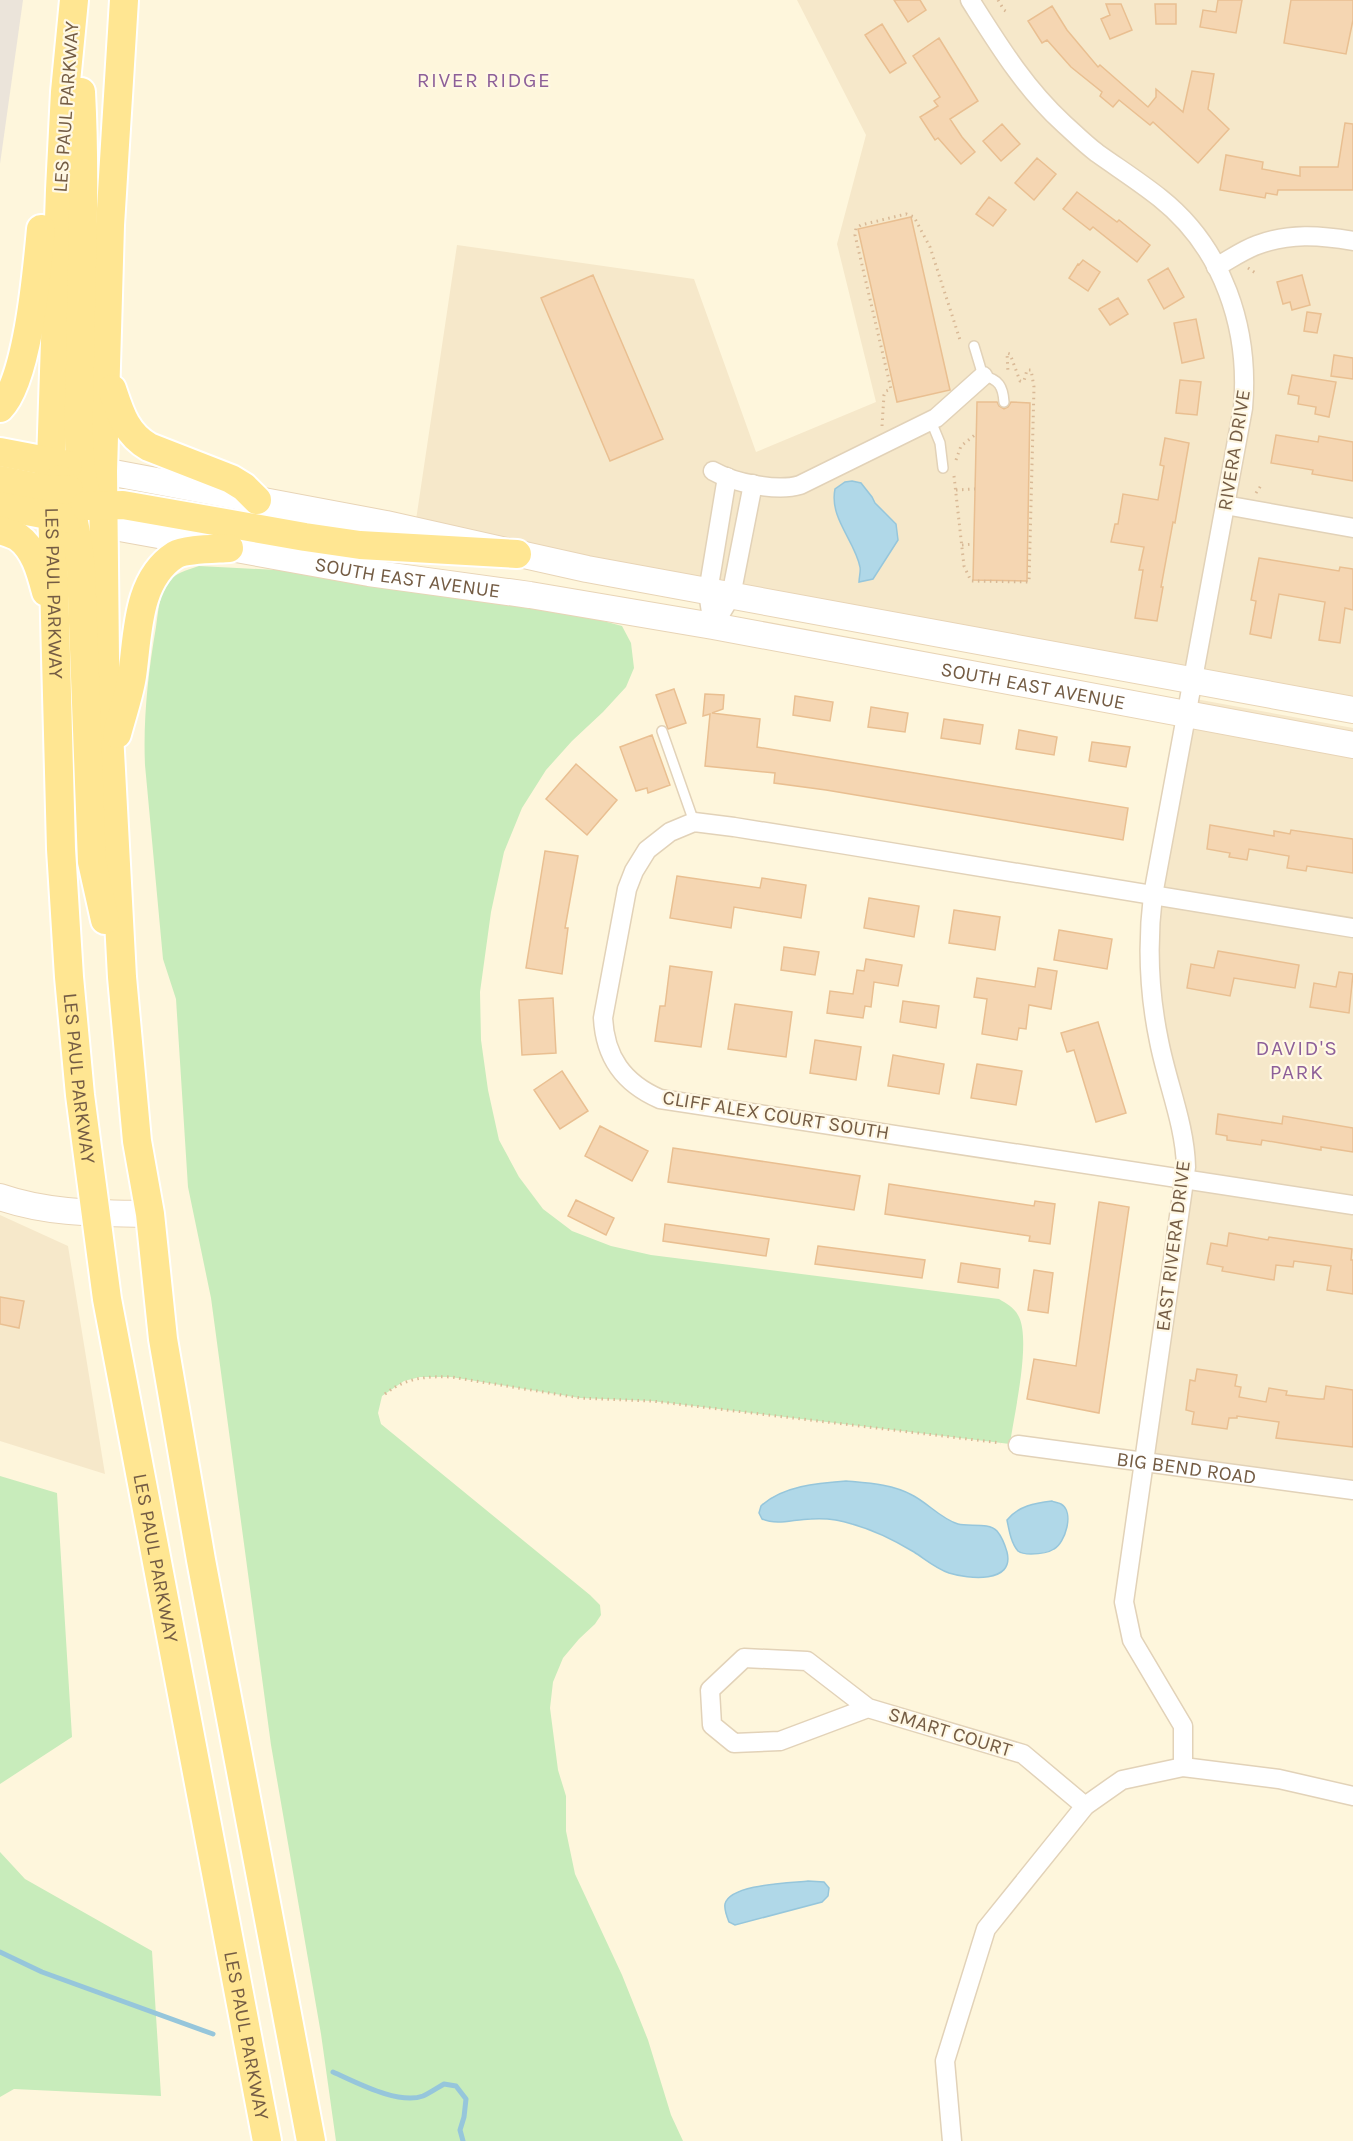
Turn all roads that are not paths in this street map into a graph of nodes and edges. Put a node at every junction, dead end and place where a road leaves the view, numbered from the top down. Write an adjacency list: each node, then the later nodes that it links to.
1 (75, 0): 4 (main road, LES PAUL PARKWAY); 17 (main road)
2 (124, 0): 8 (main road, LES PAUL PARKWAY)
3 (974, 2): 6 (street, RIVERA DRIVE)
4 (65, 92): 11 (main road); 17 (main road, LES PAUL PARKWAY)
5 (1353, 241): 6 (street)
6 (1216, 267): 19 (street, RIVERA DRIVE)
7 (974, 346): 9 (lane)
8 (105, 369): 17 (main road, LES PAUL PARKWAY); 18 (main road)
9 (982, 370): 10 (lane); 12 (street)
10 (1004, 402)
11 (0, 408)
12 (931, 421): 14 (lane); 16 (street)
13 (0, 452): 17 (main road)
14 (943, 468)
15 (0, 480): 17 (main road)
16 (753, 484): 25 (street); 25 (street)
17 (77, 496): 18 (main road, SOUTH EAST AVENUE); 20 (main road); 23 (main road, SOUTH EAST AVENUE); 24 (main road); 26 (main road, LES PAUL PARKWAY); 33 (main road, LES PAUL PARKWAY); 37 (main road)
18 (256, 500): 24 (main road, SOUTH EAST AVENUE)
19 (1226, 505): 21 (street); 28 (street, RIVERA DRIVE)
20 (0, 506)
21 (1353, 528)
22 (0, 530): 26 (main road)
23 (229, 548): 27 (main road, SOUTH EAST AVENUE); 33 (main road)
24 (517, 554): 25 (main road, SOUTH EAST AVENUE)
25 (720, 594): 27 (street); 28 (main road, SOUTH EAST AVENUE)
26 (55, 624): 41 (main road, LES PAUL PARKWAY)
27 (713, 627): 30 (main road, SOUTH EAST AVENUE)
28 (1193, 681): 29 (main road, SOUTH EAST AVENUE); 30 (street, RIVERA DRIVE)
29 (1353, 710)
30 (1186, 715): 32 (main road, SOUTH EAST AVENUE); 35 (street, EAST RIVERA DRIVE)
31 (662, 731): 34 (lane)
32 (1353, 745)
33 (110, 759): 37 (main road, LES PAUL PARKWAY)
34 (694, 822): 35 (street); 38 (street, CLIFF ALEX COURT SOUTH)
35 (1154, 895): 36 (street); 38 (street, EAST RIVERA DRIVE)
36 (1353, 928)
37 (125, 1016): 42 (main road, LES PAUL PARKWAY)
38 (1185, 1178): 40 (street, CLIFF ALEX COURT SOUTH); 44 (street, EAST RIVERA DRIVE)
39 (0, 1197): 41 (main road)
40 (1353, 1205)
41 (94, 1213): 42 (main road); 50 (main road, LES PAUL PARKWAY)
42 (150, 1214): 51 (main road, LES PAUL PARKWAY)
43 (1017, 1445): 44 (street, BIG BEND ROAD)
44 (1144, 1463): 45 (street, BIG BEND ROAD); 47 (street, EAST RIVERA DRIVE)
45 (1353, 1490)
46 (868, 1708): 46 (street, SMART COURT); 49 (street, SMART COURT)
47 (1183, 1767): 48 (street); 49 (street)
48 (1353, 1796)
49 (1085, 1806): 52 (street)
50 (267, 2141)
51 (311, 2141)
52 (952, 2141)

